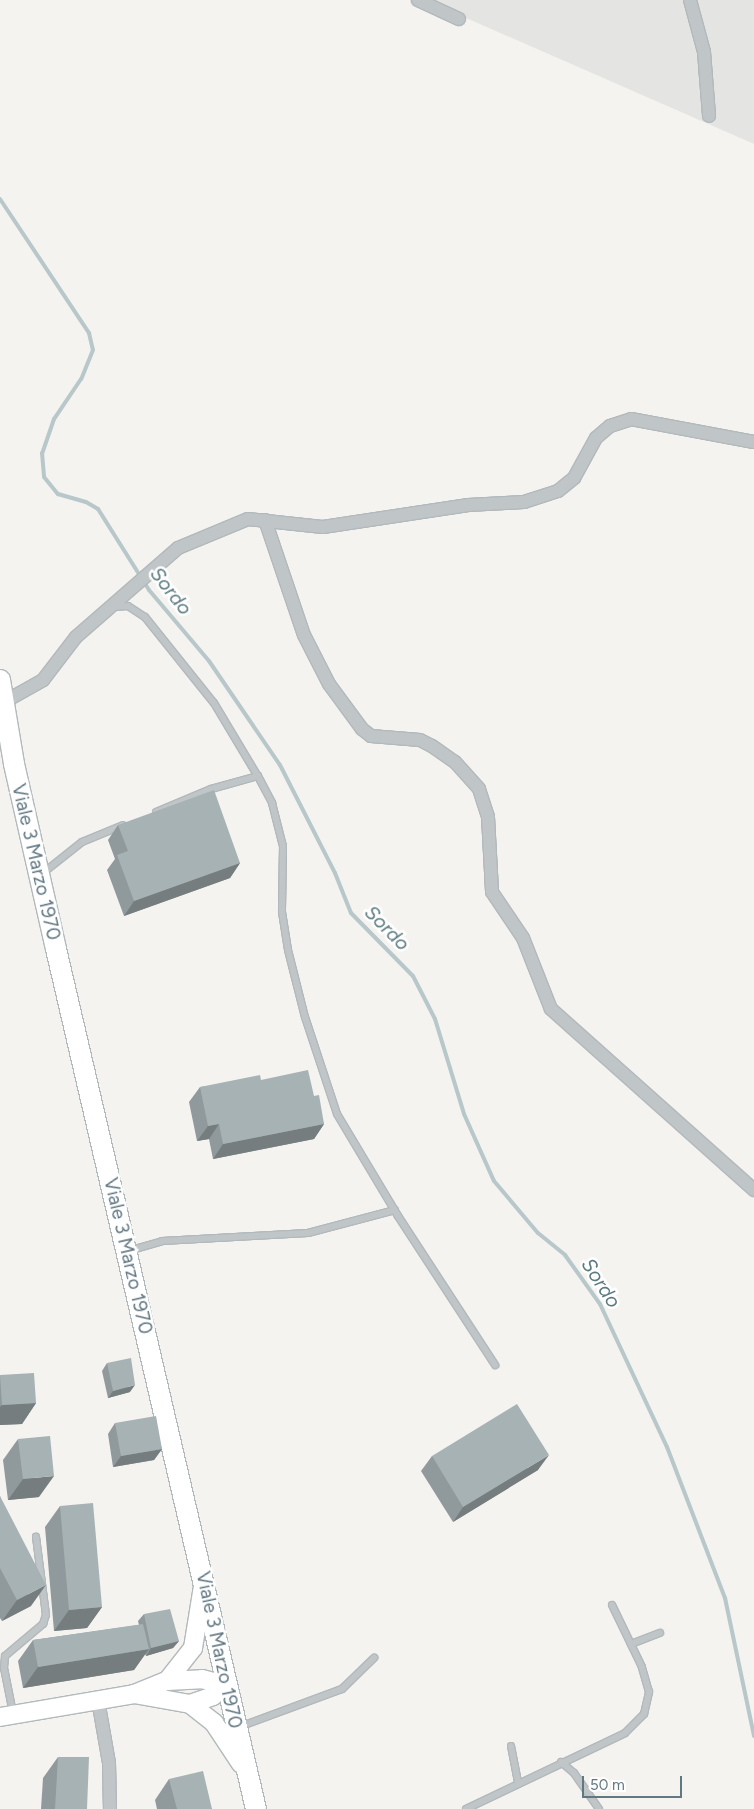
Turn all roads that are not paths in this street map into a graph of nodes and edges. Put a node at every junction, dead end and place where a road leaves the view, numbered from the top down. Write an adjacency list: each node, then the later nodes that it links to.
1 (418, 0): 3 (street)
2 (690, 0): 4 (street)
3 (459, 19)
4 (709, 116)
5 (754, 442): 6 (street)
6 (265, 520): 7 (street); 14 (street)
7 (108, 608): 9 (street); 10 (lane)
8 (0, 680): 9 (main road, Viale 3 Marzo 1970)
9 (2, 701): 13 (main road, Viale 3 Marzo 1970)
10 (258, 776): 11 (lane); 15 (lane)
11 (151, 814)
12 (134, 821): 13 (lane)
13 (39, 876): 16 (main road, Viale 3 Marzo 1970)
14 (754, 1190)
15 (395, 1210): 16 (lane); 17 (lane)
16 (126, 1251): 19 (main road, Viale 3 Marzo 1970)
17 (496, 1365)
18 (36, 1537): 29 (lane)
19 (204, 1578): 24 (street); 25 (main road, Viale 3 Marzo 1970)
20 (612, 1605): 22 (lane)
21 (660, 1633): 22 (lane)
22 (631, 1644): 32 (lane)
23 (374, 1658): 30 (lane)
24 (168, 1681): 25 (street); 26 (street)
25 (225, 1685): 28 (street); 30 (main road, Viale 3 Marzo 1970)
26 (134, 1694): 27 (street); 28 (street)
27 (98, 1700): 29 (street); 35 (street)
28 (190, 1704): 33 (street)
29 (7, 1716)
30 (236, 1729): 33 (main road, Viale 3 Marzo 1970)
31 (512, 1746): 34 (lane)
32 (561, 1762): 34 (lane); 38 (lane)
33 (247, 1775): 36 (main road, Viale 3 Marzo 1970)
34 (518, 1782): 37 (lane)
35 (110, 1809)
36 (256, 1809)
37 (466, 1809)
38 (598, 1809)

